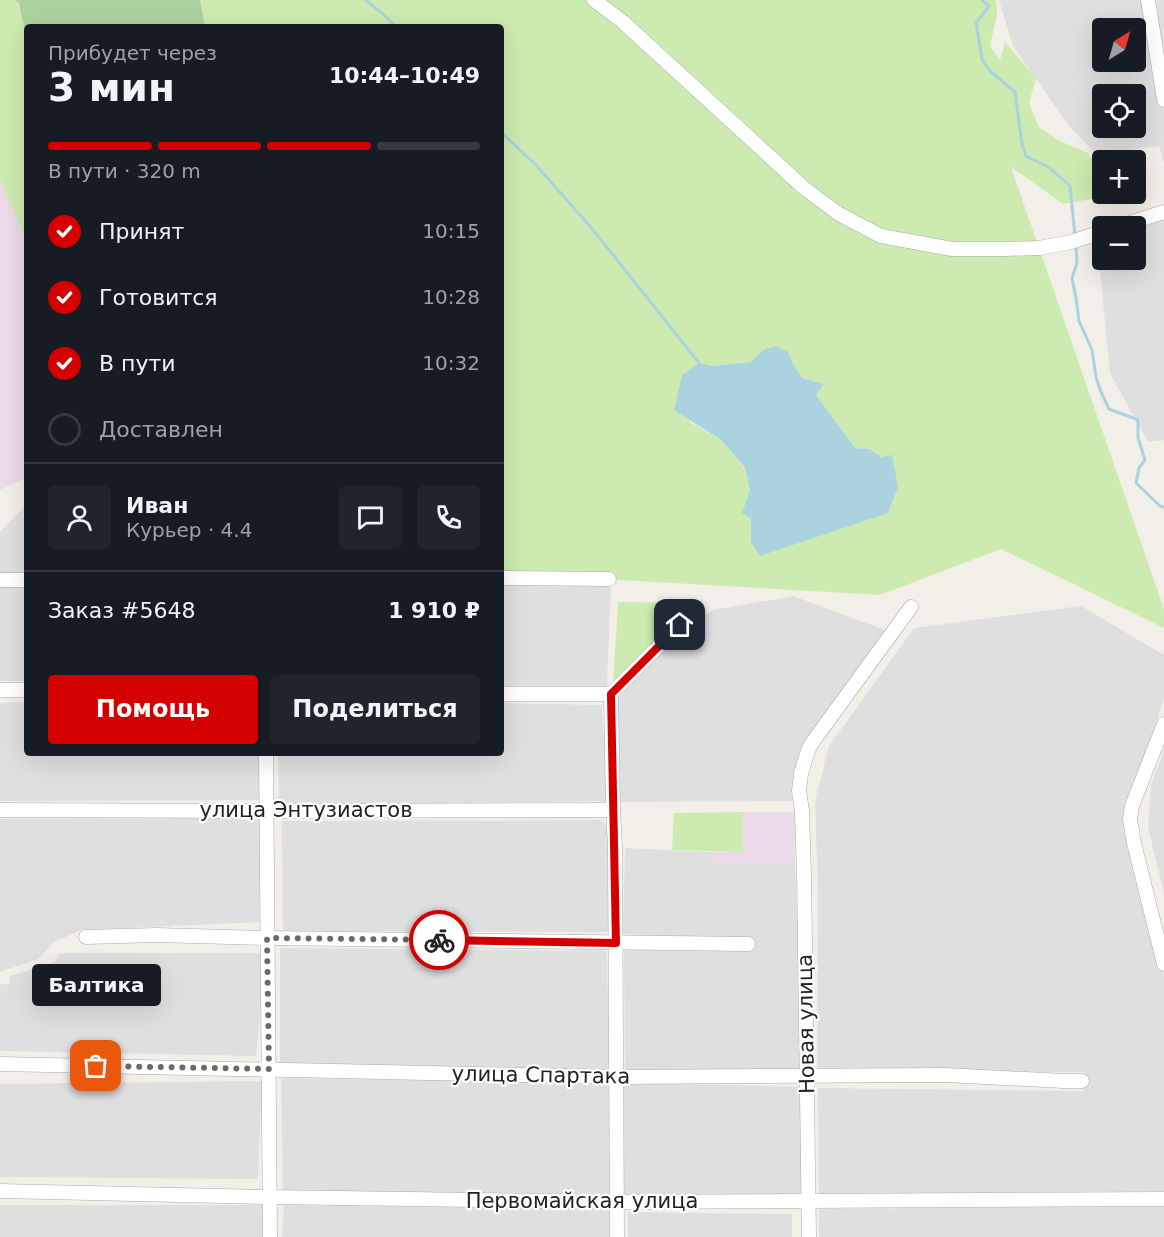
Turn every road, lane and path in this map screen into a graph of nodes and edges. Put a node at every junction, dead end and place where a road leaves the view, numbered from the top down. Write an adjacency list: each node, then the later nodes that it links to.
1 (594, 0): 6 (street)
2 (1148, 0): 3 (street)
3 (1164, 100)
4 (1164, 212): 5 (street)
5 (1146, 218)
6 (1092, 235)
7 (504, 578): 8 (street)
8 (609, 579)
9 (0, 580): 10 (street)
10 (24, 580)
11 (911, 607): 29 (street, Новая улица)
12 (680, 625): 16 (street)
13 (0, 690): 14 (street)
14 (24, 690)
15 (504, 694): 16 (street)
16 (611, 694): 20 (street)
17 (1164, 724): 26 (street)
18 (266, 756): 21 (street)
19 (0, 810): 21 (street, улица Энтузиастов)
20 (613, 810): 21 (street, улица Энтузиастов); 24 (street)
21 (266, 811): 23 (street)
22 (86, 937): 23 (street)
23 (267, 938): 24 (street); 28 (street)
24 (616, 943): 25 (street); 30 (street)
25 (748, 944)
26 (1164, 964)
27 (0, 1064): 28 (street, улица Спартака)
28 (269, 1069): 30 (street, улица Спартака); 33 (street)
29 (807, 1075): 30 (street, улица Спартака); 31 (street, улица Спартака); 36 (street, Новая улица)
30 (617, 1077): 35 (street)
31 (1083, 1081)
32 (0, 1191): 33 (street, Первомайская улица)
33 (270, 1197): 35 (street, Первомайская улица); 37 (street)
34 (1164, 1199): 36 (street, Первомайская улица)
35 (618, 1202): 36 (street, Первомайская улица); 38 (street)
36 (809, 1202): 39 (street, Новая улица)
37 (270, 1237)
38 (617, 1237)
39 (809, 1237)

